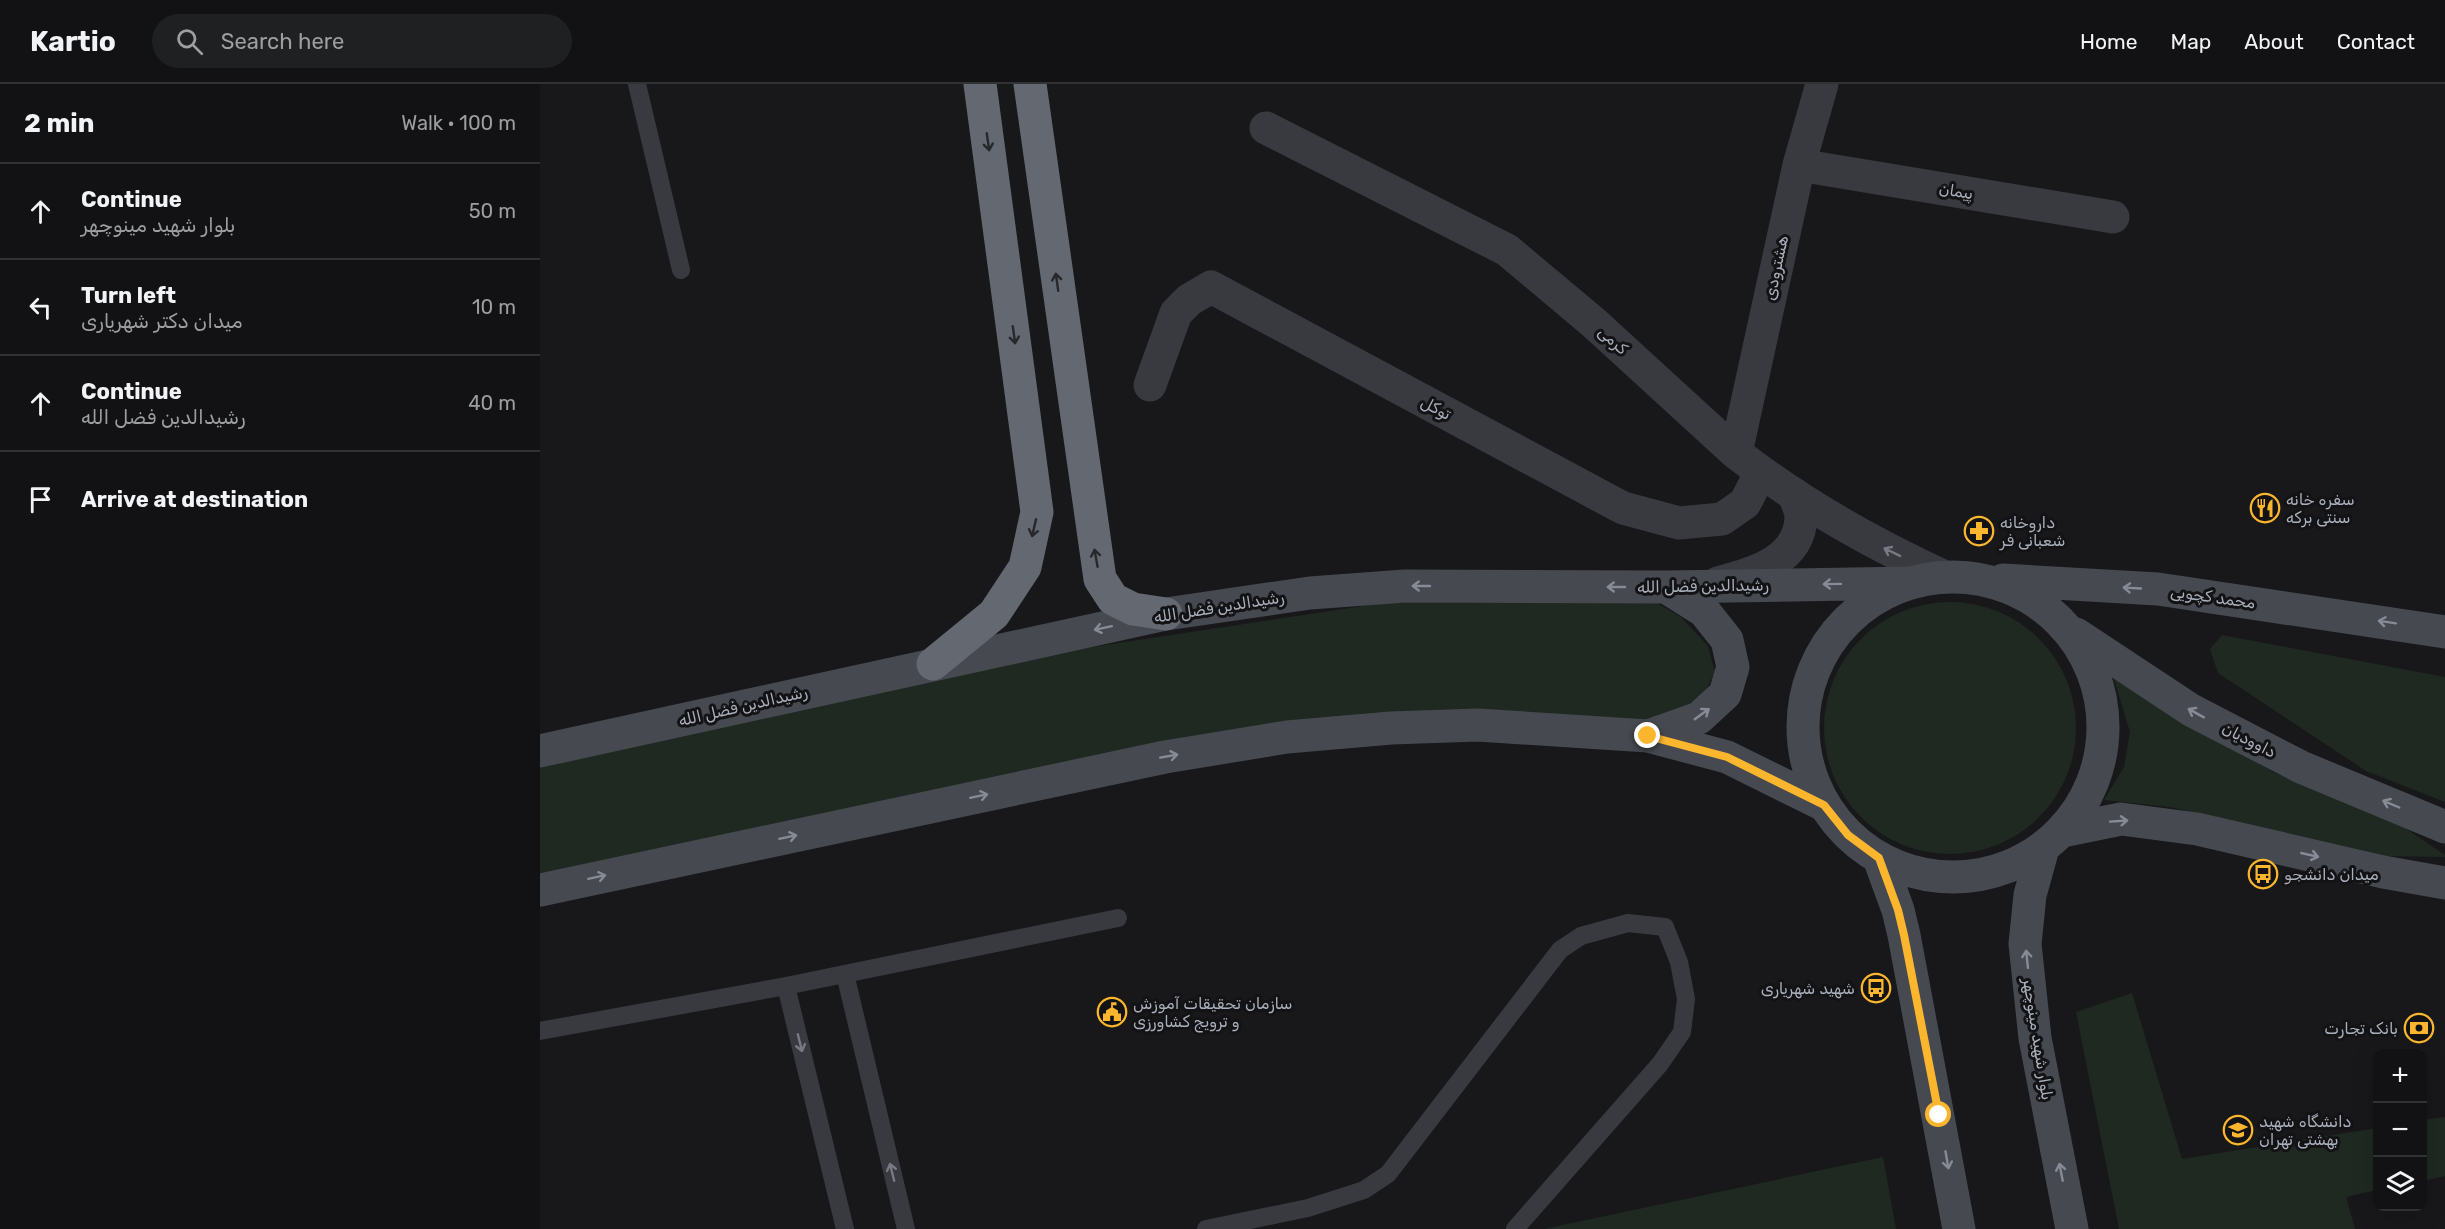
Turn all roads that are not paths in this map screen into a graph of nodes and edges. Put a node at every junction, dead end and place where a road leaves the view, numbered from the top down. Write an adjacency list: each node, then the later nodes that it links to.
1 (637, 84): 8 (lane)
2 (980, 84): 20 (highway, one-way to 20)
3 (1030, 84): 17 (highway, one-way to 3)
4 (1822, 84): 6 (street, هشترودی)
5 (1266, 128): 10 (street, کرمی)
6 (1799, 165): 7 (street, پیمان); 10 (street, هشترودی)
7 (2113, 217)
8 (681, 270)
9 (1150, 385): 10 (street, توکل)
10 (1748, 462): 11 (street, کرمی)
11 (1794, 494): 12 (street, کرمی, one-way to 11); 15 (street)
12 (1945, 577): 13 (main road); 14 (main road)
13 (1979, 579): 18 (main road); 19 (main road, محمد کچویی, one-way to 13)
14 (1911, 582): 15 (main road, رشیدالدین فضل الله, one-way to 15); 23 (main road)
15 (1708, 586): 16 (main road, رشیدالدین فضل الله)
16 (1666, 587): 17 (main road, رشیدالدین فضل الله, one-way to 17); 21 (main road, one-way to 16)
17 (1166, 614): 20 (main road, رشیدالدین فضل الله, one-way to 20)
18 (2067, 628): 24 (main road, داوودیان, one-way to 18); 25 (main road)
19 (2445, 632)
20 (933, 664): 22 (main road, رشیدالدین فضل الله)
21 (1648, 736): 23 (main road); 28 (main road, one-way to 21)
22 (540, 751)
23 (1824, 805): 26 (main road)
24 (2445, 827)
25 (2053, 840): 26 (main road); 27 (main road, one-way to 27); 38 (main road, بلوار شهید مینوچهر, one-way to 25)
26 (1879, 858): 37 (main road, one-way to 37)
27 (2445, 883)
28 (540, 890)
29 (1118, 918): 30 (lane)
30 (845, 974): 31 (lane); 34 (lane, one-way to 30)
31 (786, 986): 32 (lane); 33 (lane, one-way to 33)
32 (540, 1031)
33 (845, 1229)
34 (906, 1229)
35 (1206, 1229): 36 (lane)
36 (1515, 1229)
37 (1959, 1229)
38 (2072, 1229)

